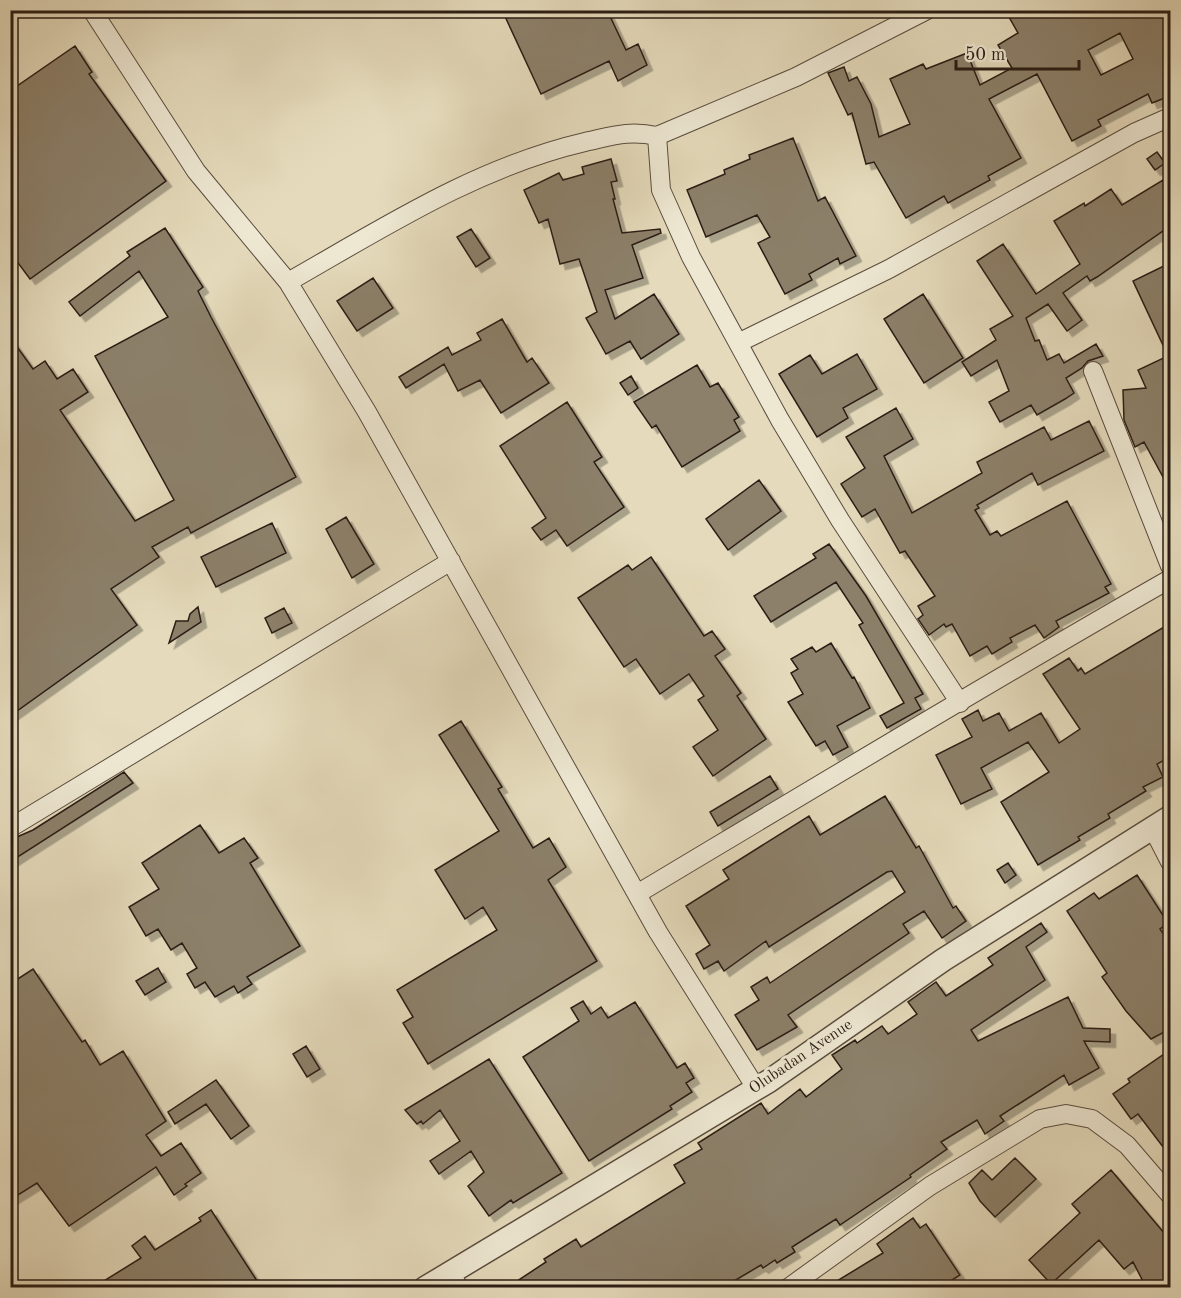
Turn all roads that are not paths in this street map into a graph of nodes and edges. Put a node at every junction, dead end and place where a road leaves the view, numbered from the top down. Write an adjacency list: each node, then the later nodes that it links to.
1 (92, 10): 5 (street)
2 (927, 10): 4 (street)
3 (1170, 117): 6 (street)
4 (657, 136): 5 (street); 6 (street)
5 (288, 282): 8 (street)
6 (738, 343): 11 (street)
7 (1093, 371): 9 (street)
8 (451, 561): 13 (street); 15 (street)
9 (1170, 566)
10 (1170, 579): 11 (street)
11 (960, 703): 15 (street)
12 (1161, 822): 14 (street); 16 (street, Olubadan Avenue)
13 (10, 828)
14 (1170, 862)
15 (637, 894): 16 (street)
16 (756, 1088): 18 (street, Olubadan Avenue)
17 (1170, 1195): 20 (street)
18 (454, 1280): 19 (street, Olubadan Avenue)
19 (425, 1287)
20 (788, 1287)

